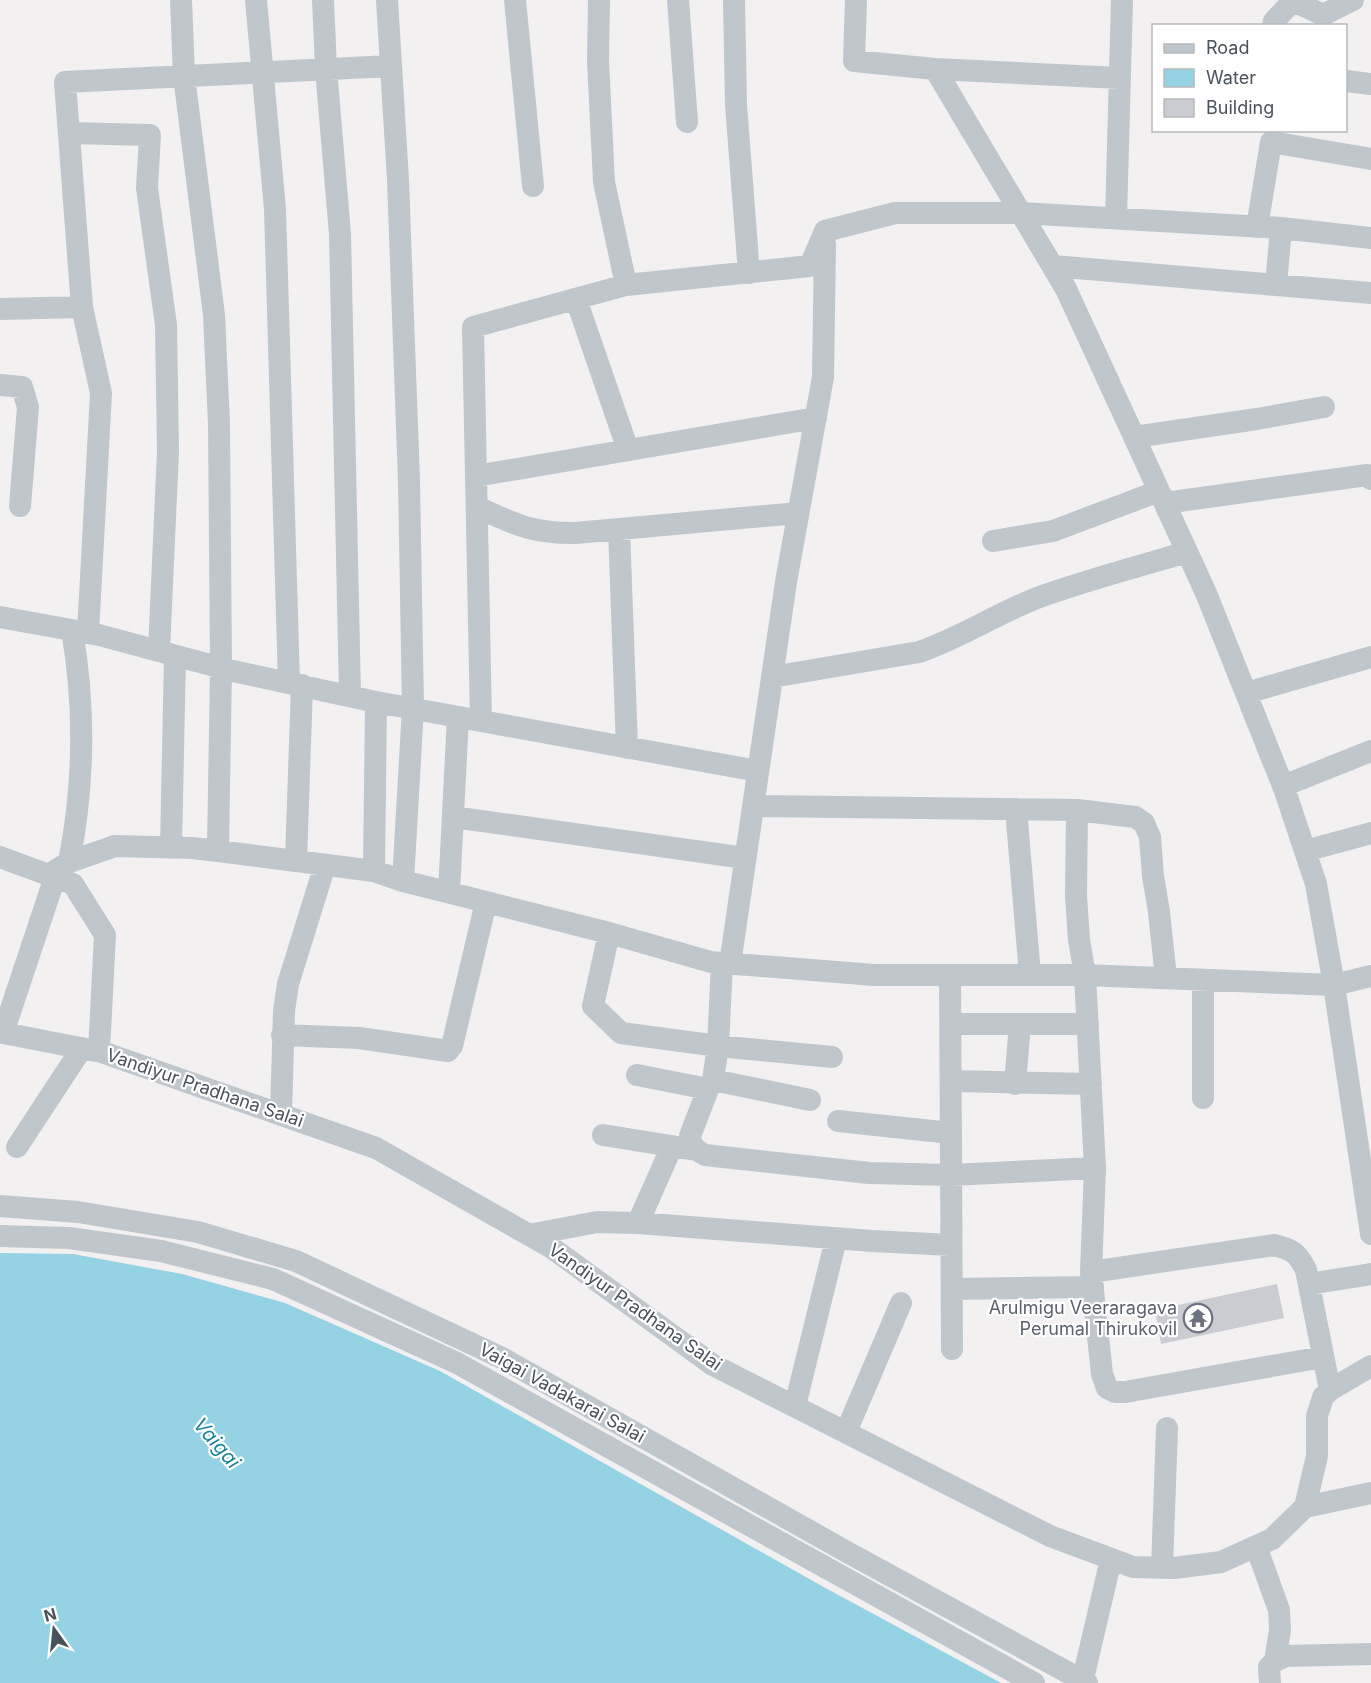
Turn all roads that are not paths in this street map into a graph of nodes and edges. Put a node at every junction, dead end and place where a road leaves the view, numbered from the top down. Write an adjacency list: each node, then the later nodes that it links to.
1 (181, 0): 18 (street)
2 (256, 0): 17 (street)
3 (323, 0): 15 (street)
4 (387, 0): 14 (street)
5 (514, 0): 26 (street)
6 (599, 0): 35 (street)
7 (678, 0): 22 (street)
8 (734, 0): 34 (street)
9 (856, 0): 16 (street)
10 (1122, 0): 19 (street)
11 (1353, 0): 12 (street)
12 (1294, 1): 13 (street)
13 (1273, 24)
14 (391, 66): 15 (street); 65 (street)
15 (326, 69): 17 (street); 63 (street)
16 (935, 69): 19 (street); 27 (street)
17 (261, 72): 18 (street); 61 (street)
18 (184, 76): 23 (street); 59 (street)
19 (1120, 78): 28 (street)
20 (1347, 81): 21 (street)
21 (1371, 84)
22 (687, 122)
23 (69, 133): 39 (street); 57 (street)
24 (1270, 136): 25 (street); 29 (street)
25 (1371, 159)
26 (533, 186)
27 (1021, 213): 28 (street); 31 (street); 33 (street)
28 (1116, 218): 29 (street)
29 (1257, 226): 30 (street)
30 (1281, 228): 32 (street); 36 (street)
31 (825, 231): 34 (street); 43 (street)
32 (1371, 238)
33 (1053, 266): 36 (street); 44 (street)
34 (749, 273): 35 (street)
35 (626, 285): 38 (street)
36 (1276, 285): 37 (street)
37 (1371, 293)
38 (576, 299): 45 (street); 46 (street)
39 (82, 307): 40 (street); 56 (street)
40 (0, 309)
41 (0, 385): 49 (street)
42 (1324, 407): 44 (street)
43 (816, 418): 45 (street); 51 (street)
44 (1134, 437): 48 (street)
45 (628, 450): 46 (street)
46 (476, 476): 50 (street)
47 (1371, 479): 48 (street)
48 (1162, 497): 53 (street); 54 (street)
49 (21, 506)
50 (477, 507): 52 (street); 67 (street)
51 (798, 513): 52 (street); 60 (street)
52 (619, 529): 68 (street)
53 (993, 541)
54 (1187, 552): 60 (street); 62 (street)
55 (0, 617): 56 (street)
56 (80, 632): 57 (street); 84 (street)
57 (167, 653): 59 (street); 77 (street)
58 (1371, 657): 62 (street)
59 (221, 668): 61 (street); 78 (street)
60 (772, 677): 70 (street)
61 (295, 684): 63 (street); 82 (street)
62 (1246, 693): 71 (street)
63 (350, 695): 64 (street)
64 (376, 702): 65 (street); 85 (street)
65 (413, 708): 66 (street); 86 (street)
66 (458, 717): 67 (street); 75 (street)
67 (481, 721): 68 (street)
68 (627, 747): 70 (street)
69 (1371, 751): 71 (street)
70 (758, 771): 72 (street)
71 (1284, 786): 79 (street)
72 (753, 806): 73 (street); 81 (street)
73 (1016, 809): 74 (street); 92 (street)
74 (1077, 810): 93 (street); 95 (street)
75 (453, 817): 81 (street); 87 (street)
76 (1371, 833): 79 (street)
77 (171, 848): 78 (street); 84 (street)
78 (218, 851): 82 (street)
79 (1305, 851): 97 (street)
80 (0, 857): 84 (street, Vandiyur Pradhana Salai)
81 (745, 858): 90 (street)
82 (297, 861): 83 (street)
83 (326, 865): 85 (street); 102 (street)
84 (58, 871): 101 (street); 104 (street, Vandiyur Pradhana Salai)
85 (374, 871): 86 (street)
86 (403, 881): 87 (street)
87 (449, 892): 88 (street)
88 (486, 902): 89 (street); 102 (street)
89 (609, 933): 90 (street); 103 (street)
90 (726, 963): 91 (street); 103 (street)
91 (950, 975): 92 (street); 98 (street)
92 (1030, 975): 93 (street)
93 (1085, 975): 95 (street); 100 (street)
94 (1371, 976): 97 (street)
95 (1166, 978): 96 (street)
96 (1203, 980): 97 (street); 111 (street)
97 (1334, 985): 124 (street)
98 (951, 1024): 99 (street); 107 (street)
99 (1020, 1024): 100 (street); 109 (street)
100 (1088, 1024): 110 (street)
101 (2, 1033): 104 (street)
102 (282, 1035): 113 (street)
103 (718, 1046): 105 (street); 108 (street)
104 (91, 1050): 113 (street, Vandiyur Pradhana Salai); 118 (street)
105 (832, 1057)
106 (637, 1075): 108 (street)
107 (951, 1082): 109 (street); 115 (street)
108 (710, 1084): 112 (street); 119 (street)
109 (1015, 1084): 110 (street)
110 (1091, 1084): 120 (street)
111 (1203, 1098)
112 (810, 1100)
113 (281, 1115): 125 (street, Vandiyur Pradhana Salai)
114 (838, 1121): 115 (street)
115 (951, 1133): 121 (street)
116 (603, 1135): 117 (street)
117 (672, 1146): 119 (street); 123 (street)
118 (17, 1147)
119 (696, 1150): 121 (street)
120 (1095, 1168): 121 (street); 130 (street)
121 (952, 1175): 128 (street)
122 (0, 1206): 148 (street, Vaigai Vadakarai Salai)
123 (638, 1223): 125 (street); 127 (street)
124 (1371, 1234)
125 (529, 1235): 138 (street, Vandiyur Pradhana Salai)
126 (0, 1236): 149 (street, Vaigai Vadakarai Salai)
127 (836, 1239): 128 (street); 138 (street)
128 (951, 1245): 132 (street)
129 (1371, 1274): 131 (street)
130 (1092, 1280): 131 (street); 132 (street); 135 (street)
131 (1309, 1284): 135 (street)
132 (952, 1289): 134 (street)
133 (901, 1304): 140 (street)
134 (952, 1349)
135 (1323, 1357): 137 (street)
136 (1371, 1366): 137 (street)
137 (1330, 1390): 142 (street)
138 (795, 1406): 140 (street, Vandiyur Pradhana Salai)
139 (1167, 1428): 145 (street)
140 (846, 1432): 144 (street, Vandiyur Pradhana Salai)
141 (1371, 1493): 142 (street)
142 (1305, 1507): 143 (street, Vandiyur Pradhana Salai)
143 (1256, 1546): 145 (street, Vandiyur Pradhana Salai); 147 (street)
144 (1111, 1559): 145 (street, Vandiyur Pradhana Salai); 148 (street)
145 (1162, 1568)
146 (1371, 1654): 147 (street)
147 (1275, 1660): 150 (street)
148 (1084, 1682)
149 (1034, 1683)
150 (1270, 1683)

